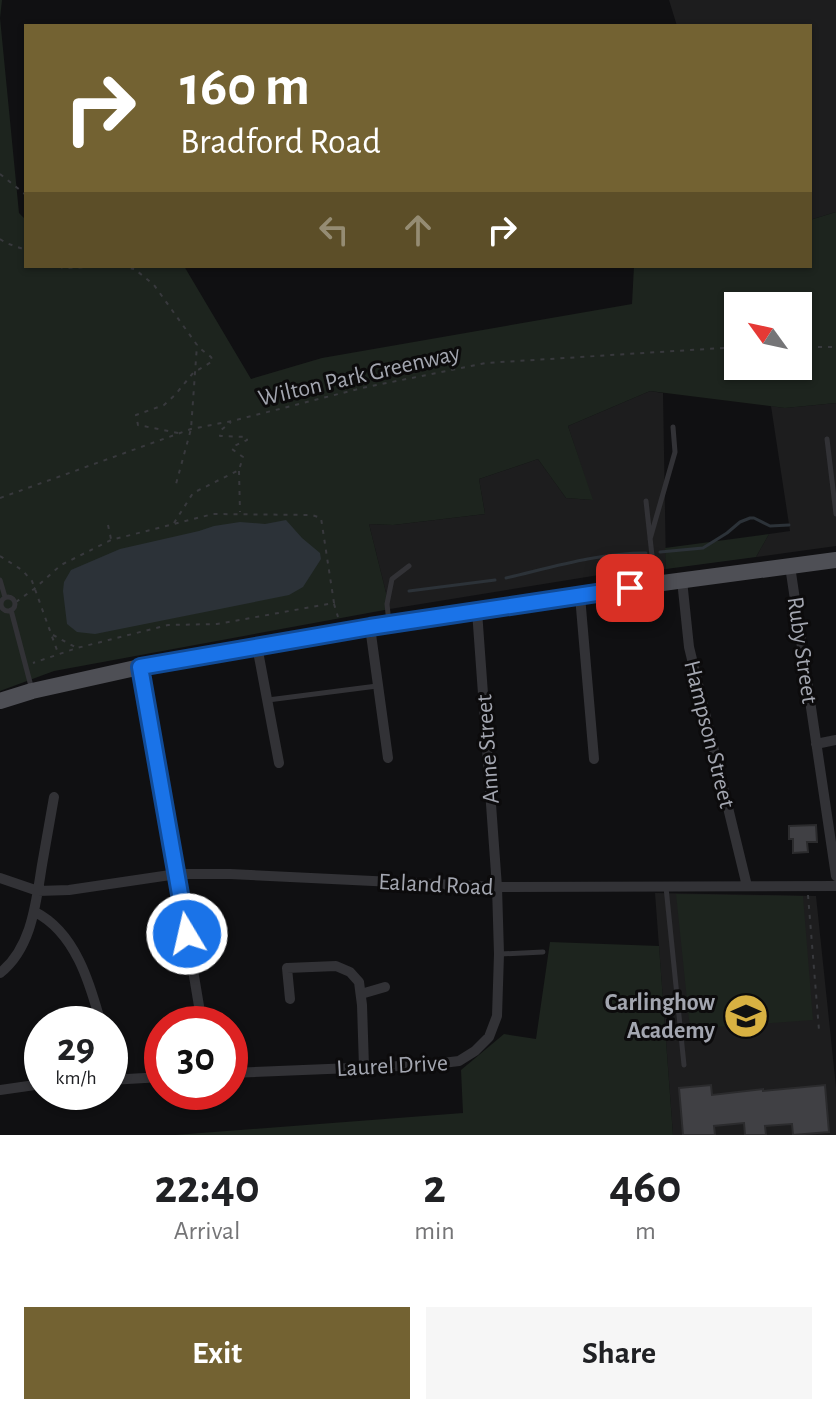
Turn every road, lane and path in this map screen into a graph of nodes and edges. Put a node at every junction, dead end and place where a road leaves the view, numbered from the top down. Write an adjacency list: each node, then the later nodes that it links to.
1 (0, 174): 2 (path)
2 (24, 193)
3 (0, 239): 4 (path)
4 (24, 249)
5 (130, 268): 6 (path)
6 (135, 269): 7 (path)
7 (197, 345): 11 (path); 11 (path)
8 (812, 347): 9 (path)
9 (836, 347)
10 (724, 348): 12 (path, Wilton Park Greenway)
11 (194, 372): 14 (path); 14 (path)
12 (232, 421): 14 (path, Wilton Park Greenway); 16 (path)
13 (673, 427): 24 (lane)
14 (191, 429): 17 (path); 18 (path, Wilton Park Greenway)
15 (827, 439): 21 (lane)
16 (239, 470): 20 (path); 22 (path)
17 (176, 484)
18 (0, 498)
19 (646, 501): 24 (lane)
20 (240, 513): 22 (path); 37 (path)
21 (836, 514)
22 (174, 524): 25 (path)
23 (108, 525): 25 (path)
24 (650, 539): 32 (lane)
25 (111, 540): 33 (path)
26 (0, 556): 33 (path)
27 (836, 560): 29 (main road)
28 (409, 566): 40 (lane)
29 (790, 566): 31 (main road); 54 (street, Ruby Street)
30 (0, 580): 35 (lane)
31 (682, 580): 32 (main road); 63 (street, Hampson Street)
32 (655, 584): 34 (main road)
33 (34, 589): 36 (path); 43 (path)
34 (580, 596): 39 (main road); 56 (street)
35 (5, 597): 36 (lane); 38 (lane)
36 (15, 602): 38 (lane)
37 (334, 603): 42 (path); 45 (path)
38 (11, 610): 47 (lane)
39 (477, 611): 40 (main road); 66 (street, Anne Street)
40 (389, 624): 41 (main road)
41 (370, 627): 42 (main road); 49 (street)
42 (342, 632): 44 (main road)
43 (52, 635): 45 (path); 46 (path)
44 (257, 646): 48 (main road); 51 (street)
45 (77, 648): 46 (path)
46 (59, 654): 47 (path)
47 (25, 666): 50 (lane)
48 (140, 667): 50 (main road); 59 (street)
49 (378, 685): 51 (lane); 55 (street)
50 (32, 691): 52 (main road)
51 (267, 700): 57 (street)
52 (0, 701)
53 (836, 740): 54 (street)
54 (816, 744): 60 (street, Ruby Street)
55 (388, 758)
56 (594, 759)
57 (279, 763)
58 (54, 797): 67 (street)
59 (177, 874): 66 (street, Ealand Road); 67 (street, Ealand Road); 76 (street)
60 (836, 876)
61 (0, 878): 67 (street)
62 (666, 886): 63 (street, Ealand Road); 66 (street, Ealand Road); 78 (lane)
63 (747, 886): 64 (street, Ealand Road)
64 (808, 886): 65 (street, Ealand Road); 77 (path)
65 (836, 886)
66 (497, 887): 70 (street, Laurel Drive)
67 (38, 891): 68 (street)
68 (35, 912): 71 (street); 75 (street)
69 (543, 952): 70 (lane)
70 (499, 954): 79 (street, Laurel Drive)
71 (0, 973)
72 (385, 987): 73 (street)
73 (361, 994): 74 (street); 79 (street)
74 (290, 999)
75 (96, 1006)
76 (199, 1006)
77 (819, 1030)
78 (684, 1065)
79 (364, 1067): 80 (street, Laurel Drive)
80 (248, 1072)
81 (24, 1087): 82 (street)
82 (0, 1090)

